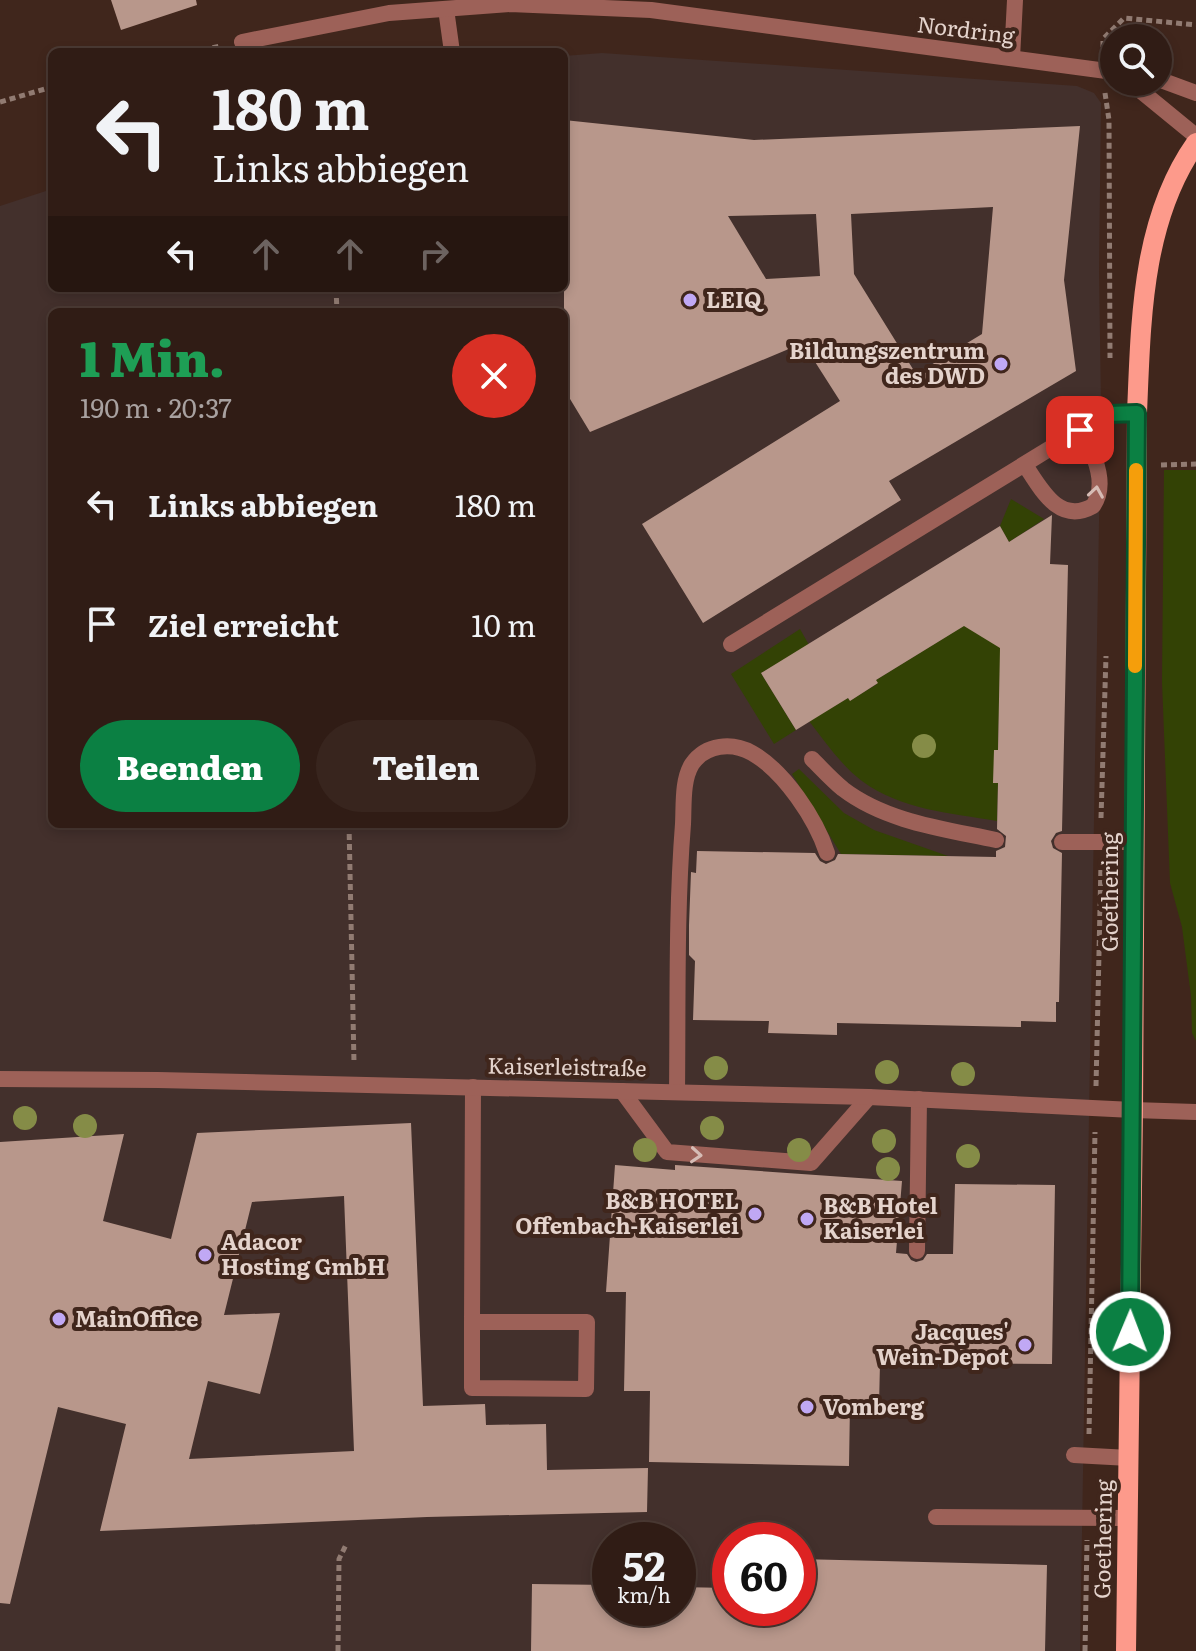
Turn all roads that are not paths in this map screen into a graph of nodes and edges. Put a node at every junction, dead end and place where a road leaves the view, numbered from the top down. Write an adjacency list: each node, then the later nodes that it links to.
1 (1015, 0): 5 (street)
2 (446, 9): 3 (street, Nordring); 4 (street); 5 (street, Nordring)
3 (242, 42)
4 (451, 48)
5 (1012, 58): 6 (street, Nordring)
6 (1100, 70)
7 (1172, 84): 8 (street)
8 (1196, 93)
9 (1147, 96): 10 (street)
10 (1196, 136)
11 (1196, 143): 12 (main road, Goethering)
12 (1137, 413): 13 (street); 19 (main road, Goethering)
13 (1080, 430): 14 (street); 14 (street, one-way to 13)
14 (1025, 465): 15 (street)
15 (731, 644)
16 (812, 759): 17 (street)
17 (996, 840)
18 (1062, 842): 19 (street)
19 (1134, 842): 27 (main road, Goethering)
20 (827, 853): 24 (street)
21 (0, 1079): 22 (street, Kaiserleistraße)
22 (473, 1087): 23 (street, Kaiserleistraße); 30 (street)
23 (622, 1091): 24 (street, Kaiserleistraße); 25 (street, one-way to 25)
24 (677, 1092): 25 (street, Kaiserleistraße)
25 (869, 1097): 26 (street, Kaiserleistraße)
26 (919, 1099): 27 (street, Kaiserleistraße); 29 (street)
27 (1133, 1110): 28 (street, Kaiserleistraße); 32 (main road, Goethering)
28 (1196, 1112)
29 (917, 1251)
30 (472, 1322): 30 (street)
31 (1081, 1455): 32 (street)
32 (1129, 1458): 34 (main road, Goethering)
33 (936, 1517): 34 (street)
34 (1127, 1518): 35 (main road, Goethering)
35 (1126, 1651)

